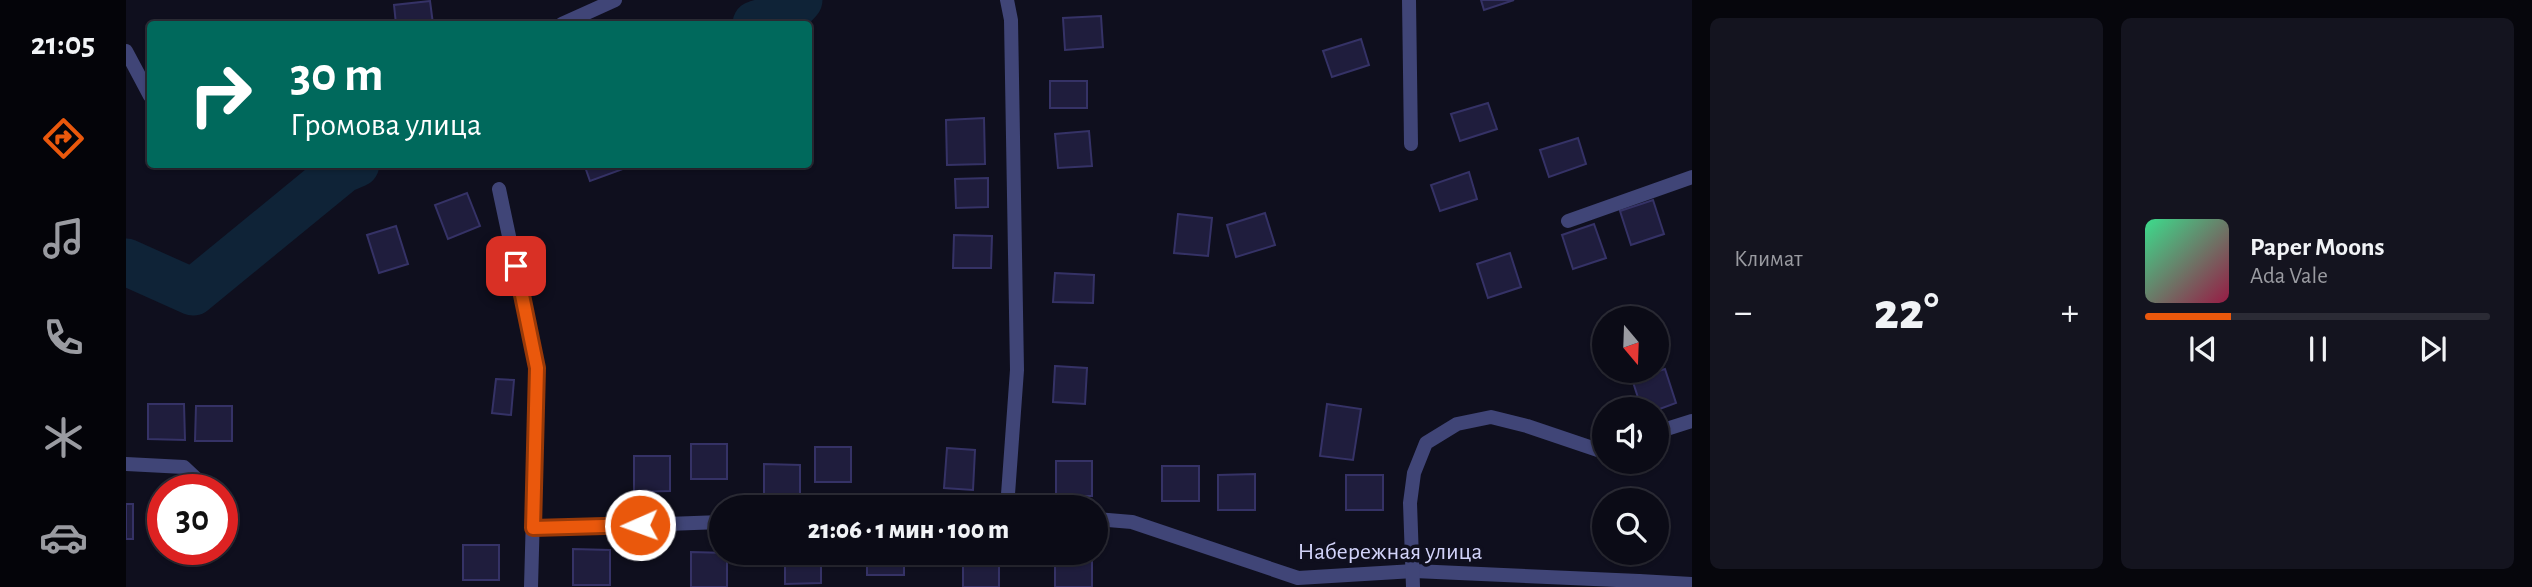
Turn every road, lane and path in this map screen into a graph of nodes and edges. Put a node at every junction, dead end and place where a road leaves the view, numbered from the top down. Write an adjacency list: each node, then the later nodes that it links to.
1 (615, 0): 4 (street)
2 (1007, 0): 16 (street)
3 (1409, 0): 7 (street)
4 (569, 21)
5 (126, 51): 6 (street)
6 (147, 90)
7 (1411, 144)
8 (1692, 177): 10 (street)
9 (499, 189): 19 (street)
10 (1568, 221)
11 (1692, 421): 12 (street)
12 (1669, 428)
13 (1592, 448): 20 (street)
14 (126, 464): 15 (street)
15 (191, 474)
16 (1008, 495)
17 (1108, 520): 20 (street, Набережная улица)
18 (709, 522): 19 (street)
19 (533, 528): 23 (street)
20 (1414, 570): 21 (street, Набережная улица); 24 (street)
21 (1639, 584): 22 (street, Набережная улица)
22 (1692, 584)
23 (531, 587)
24 (1413, 587)

